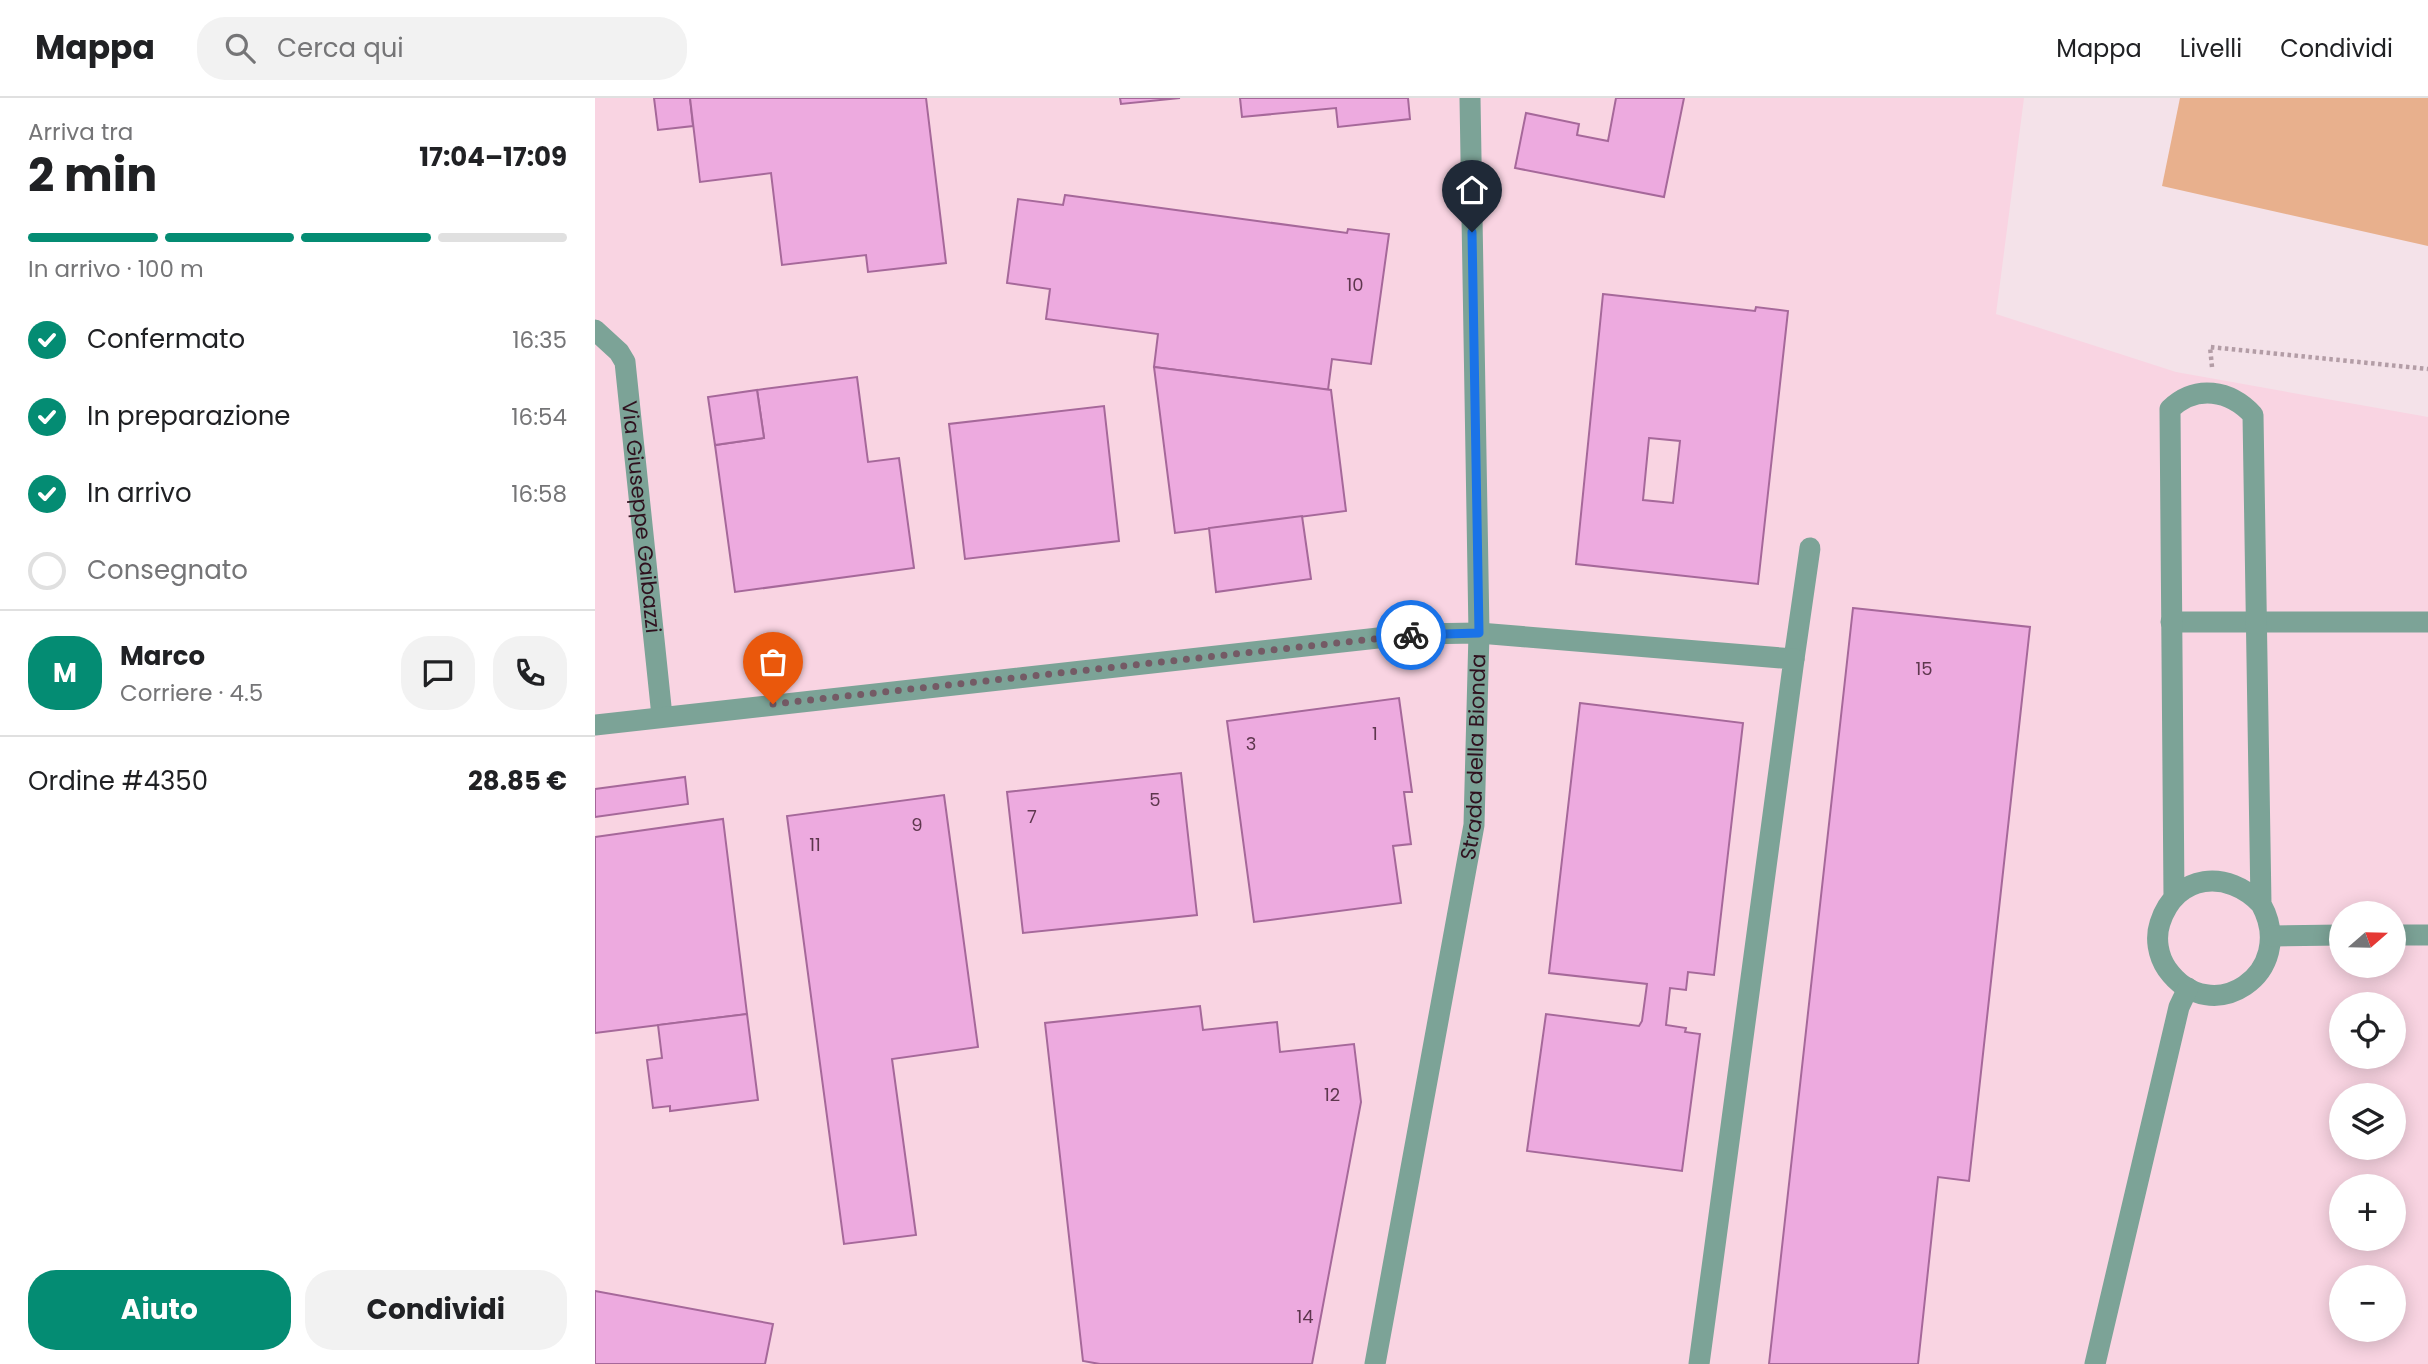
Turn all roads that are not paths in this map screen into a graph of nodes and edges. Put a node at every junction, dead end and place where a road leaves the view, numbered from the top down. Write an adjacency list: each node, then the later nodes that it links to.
1 (1470, 98): 7 (street, Strada della Bionda)
2 (595, 330): 9 (street, Via Giuseppe Gaibazzi)
3 (1810, 548): 8 (street)
4 (2171, 622): 6 (street); 6 (street); 11 (street)
5 (2428, 622): 6 (street)
6 (2255, 624): 12 (street)
7 (1479, 633): 8 (street); 9 (street); 18 (street, Strada della Bionda)
8 (1794, 659): 19 (street)
9 (662, 716): 10 (street)
10 (595, 725)
11 (2173, 898): 12 (street); 17 (street)
12 (2262, 904): 16 (street)
13 (2428, 934): 15 (street)
14 (2329, 935): 16 (street)
15 (2406, 935)
16 (2272, 936): 17 (street)
17 (2188, 988): 20 (street)
18 (1375, 1364)
19 (1699, 1364)
20 (2095, 1364)

